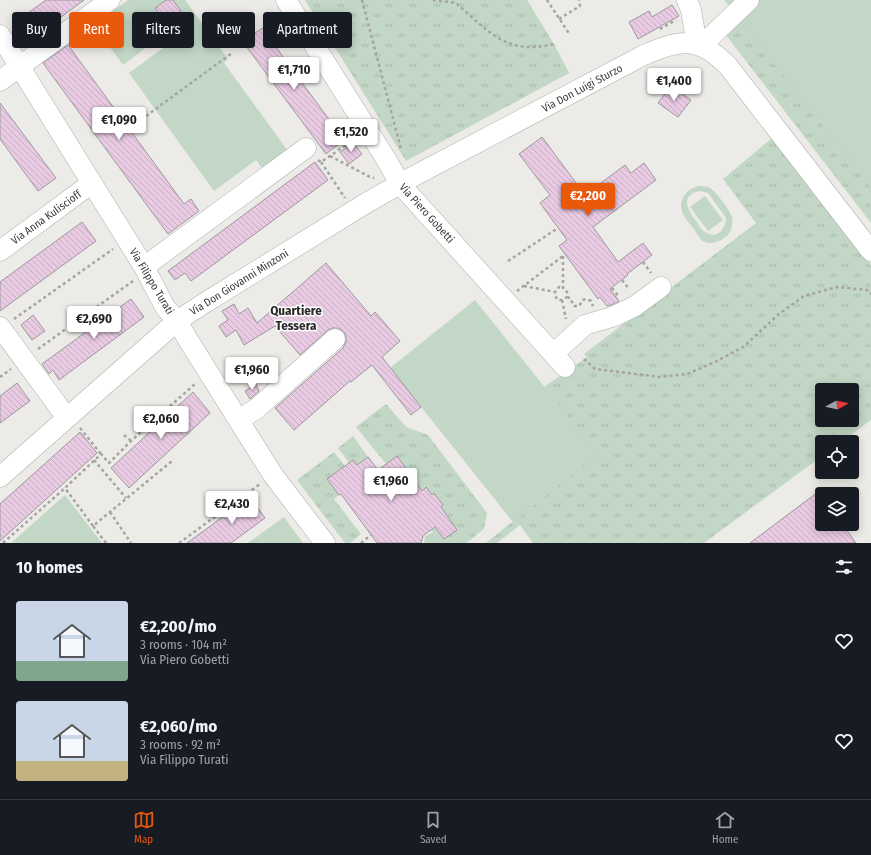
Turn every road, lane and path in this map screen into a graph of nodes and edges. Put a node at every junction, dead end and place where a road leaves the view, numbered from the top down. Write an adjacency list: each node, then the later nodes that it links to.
1 (110, 0): 16 (street)
2 (286, 0): 19 (street, Via Piero Gobetti)
3 (362, 0): 21 (path)
4 (433, 0): 9 (path)
5 (547, 0): 10 (path)
6 (579, 0): 10 (path)
7 (688, 0): 14 (street)
8 (749, 0): 14 (street)
9 (457, 2): 13 (path)
10 (559, 19): 12 (path)
11 (0, 35): 16 (street, Via Filippo Turati)
12 (570, 35)
13 (554, 44)
14 (699, 46): 25 (street, Via Don Luigi Sturzo); 30 (street, Via Don Luigi Sturzo)
15 (232, 53): 18 (path)
16 (20, 67): 17 (street); 24 (street, Via Filippo Turati)
17 (0, 81)
18 (146, 116)
19 (367, 130): 22 (path); 25 (street, Via Piero Gobetti)
20 (306, 148): 23 (path); 32 (street)
21 (402, 153)
22 (330, 156): 23 (path); 25 (path)
23 (321, 162): 26 (path)
24 (92, 183): 28 (street, Via Filippo Turati); 29 (street, Via Anna Kuliscioff)
25 (400, 184): 26 (street, Via Don Giovanni Minzoni); 38 (street, Via Piero Gobetti)
26 (354, 211): 39 (street, Via Don Giovanni Minzoni)
27 (558, 228): 31 (path)
28 (127, 239): 32 (street, Via Filippo Turati); 40 (path)
29 (0, 251)
30 (871, 252)
31 (508, 261)
32 (145, 269): 39 (street, Via Filippo Turati); 43 (path)
33 (524, 286): 35 (path); 36 (path); 38 (path)
34 (661, 287): 38 (street, Via Piero Gobetti)
35 (563, 288): 36 (path); 36 (path)
36 (555, 292)
37 (871, 294): 42 (path)
38 (505, 300)
39 (177, 321): 46 (street, Via Filippo Turati); 47 (street, Via Don Giovanni Minzoni)
40 (0, 327): 43 (street)
41 (335, 339): 46 (street)
42 (584, 359)
43 (24, 360): 44 (path); 47 (street)
44 (0, 377)
45 (195, 384): 49 (path)
46 (239, 420): 54 (street, Via Filippo Turati)
47 (74, 424): 50 (path); 53 (street, Via Don Giovanni Minzoni)
48 (124, 435): 49 (path)
49 (131, 441): 50 (path)
50 (101, 454): 51 (path)
51 (94, 460): 55 (path); 56 (path)
52 (172, 461): 56 (path)
53 (0, 477)
54 (268, 478): 63 (path); 64 (street, Via Filippo Turati)
55 (65, 488): 58 (path); 60 (path)
56 (127, 498): 57 (path)
57 (110, 512): 58 (path); 62 (path)
58 (93, 526): 61 (path)
59 (371, 535): 65 (path)
60 (3, 543)
61 (106, 543)
62 (131, 543)
63 (179, 543)
64 (325, 543)
65 (361, 543)

